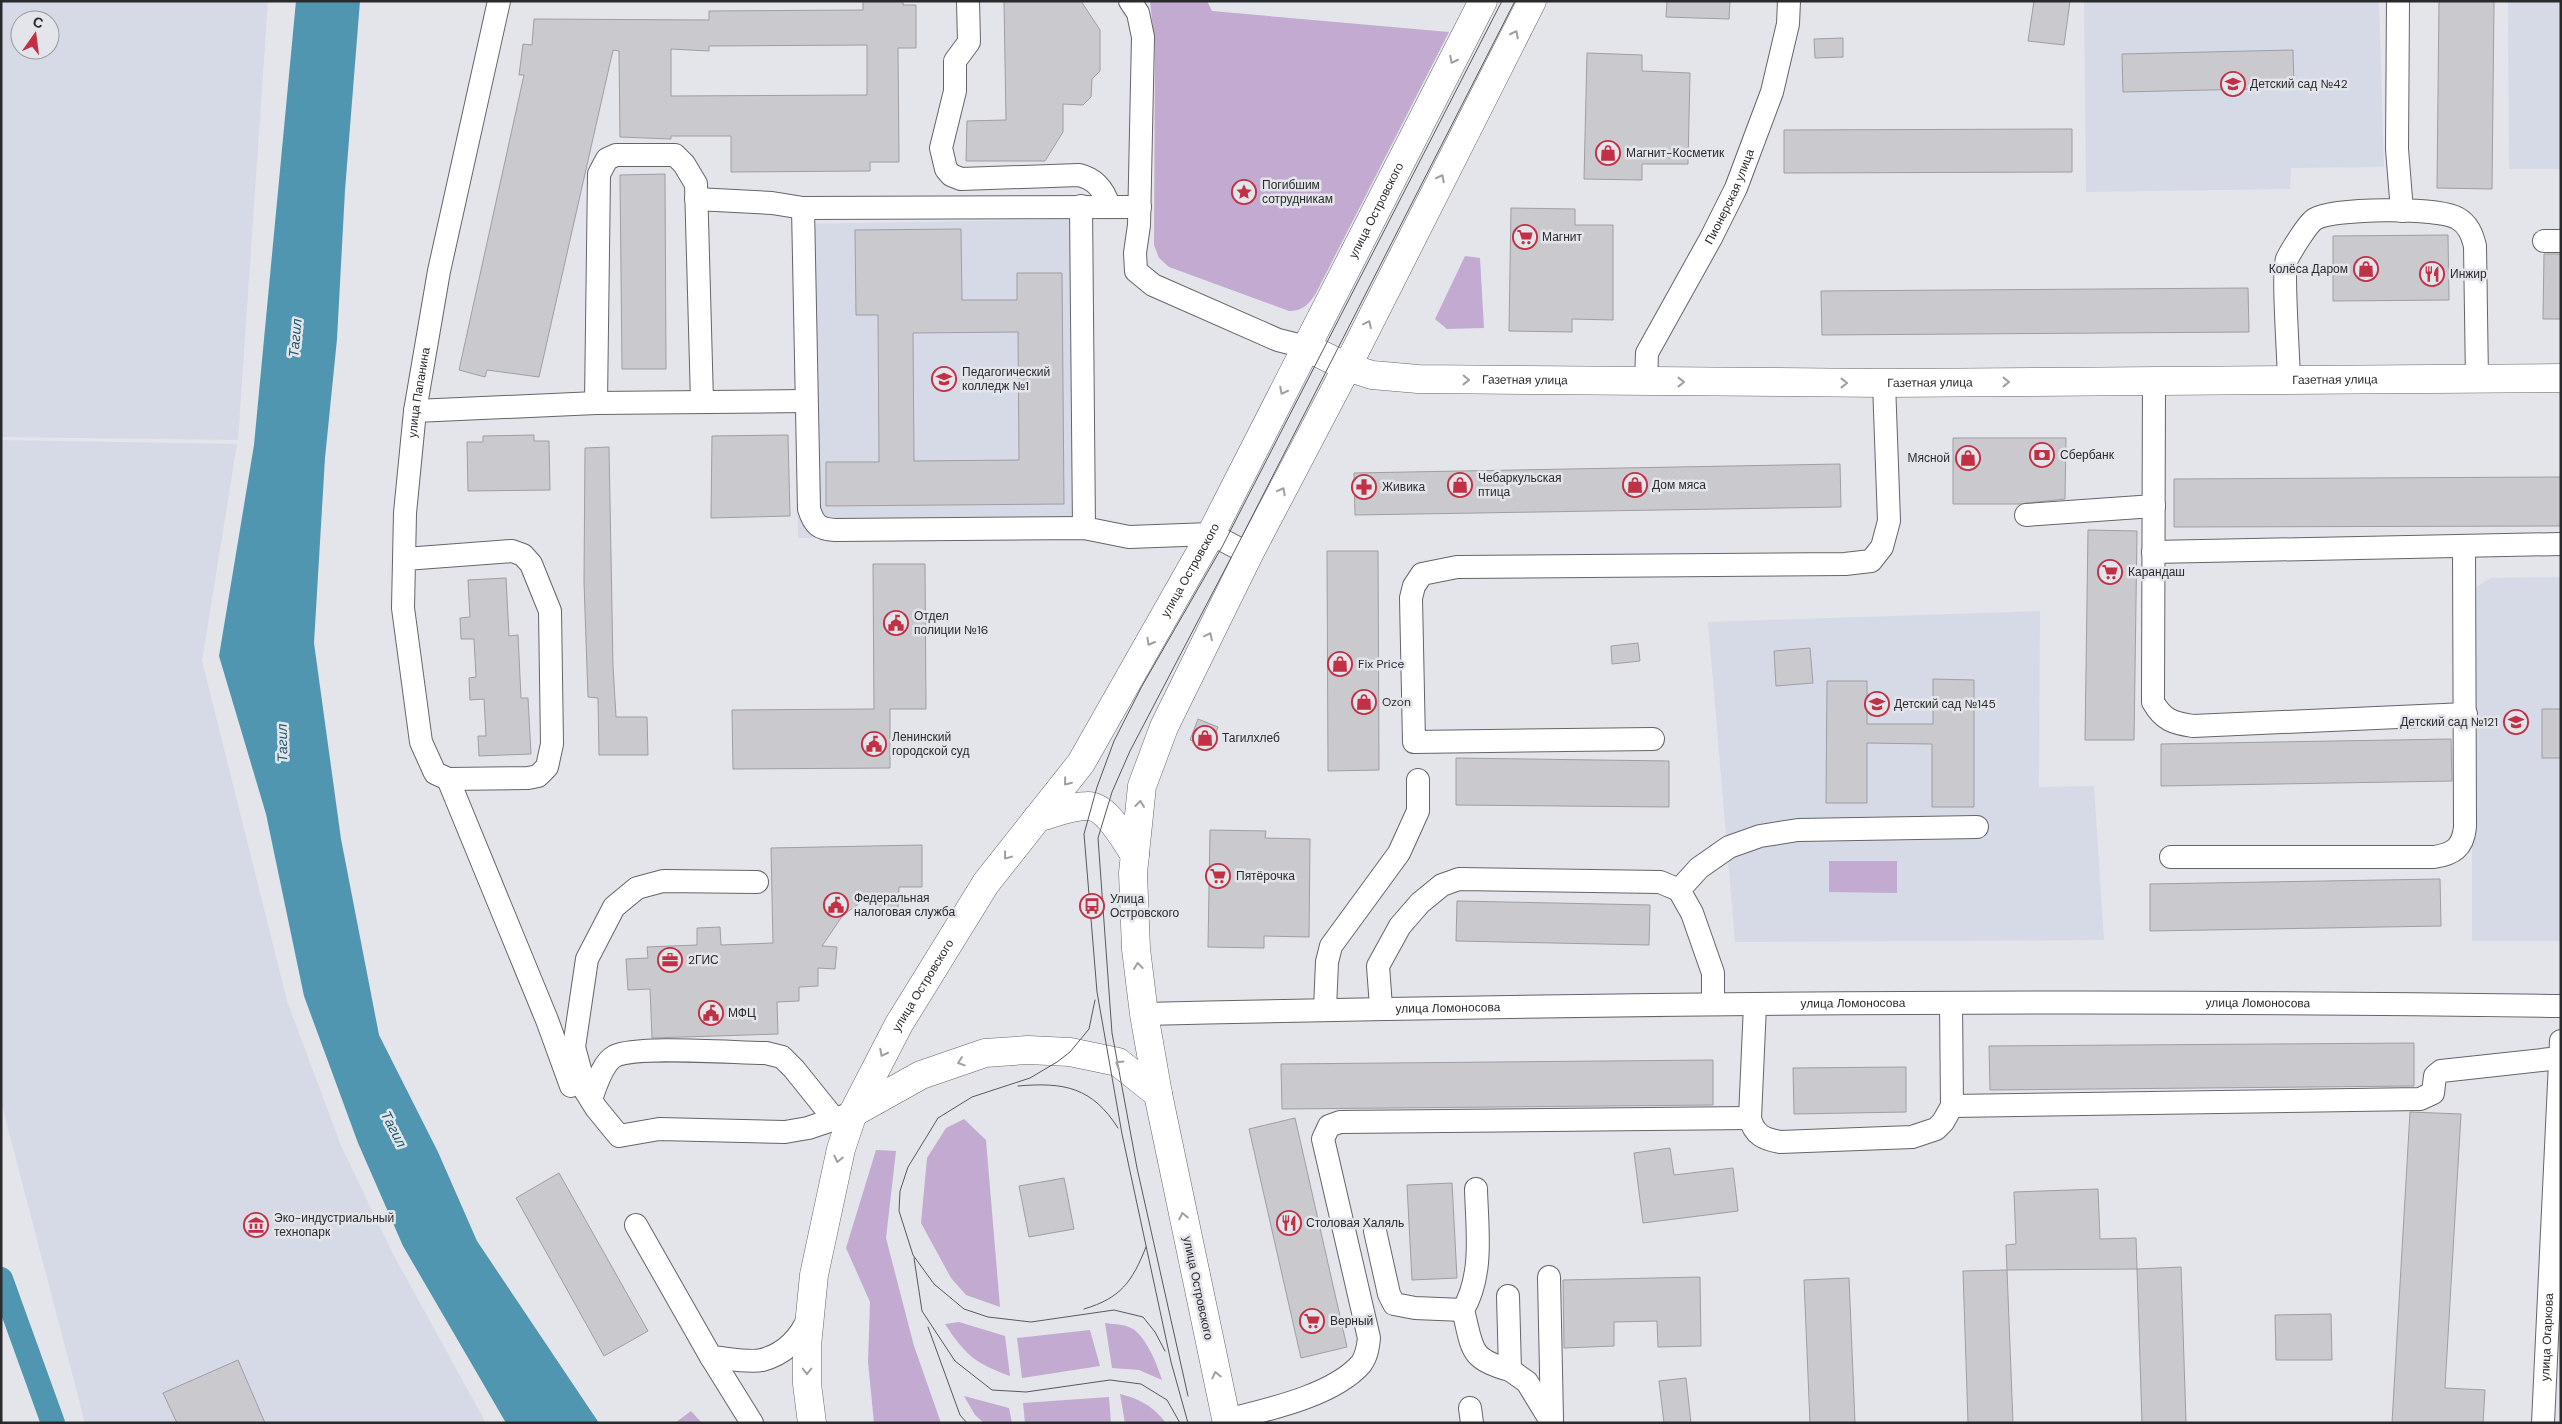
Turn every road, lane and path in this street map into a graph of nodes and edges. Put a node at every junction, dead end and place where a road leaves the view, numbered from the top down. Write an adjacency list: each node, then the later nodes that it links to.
1 (499, 1): 25 (street, улица Папанина)
2 (968, 1): 10 (street)
3 (1130, 1): 11 (street)
4 (1484, 1): 14 (main road, улица Островского, one-way to 14)
5 (1532, 1): 15 (main road, улица Островского, one-way to 5)
6 (1789, 1): 20 (street, Пионерская улица)
7 (2398, 1): 13 (street)
8 (696, 198): 12 (street); 22 (street); 24 (street)
9 (1081, 206): 10 (street); 12 (street); 28 (street)
10 (1110, 206): 11 (street)
11 (1140, 207): 14 (street)
12 (803, 208): 23 (street)
13 (2402, 211): 17 (street); 19 (street)
14 (1306, 348): 15 (main road, Газетная улица); 29 (main road, улица Островского, one-way to 29)
15 (1347, 367): 20 (main road, Газетная улица, one-way to 20); 33 (main road, улица Островского, one-way to 15)
16 (2561, 378): 17 (main road, Газетная улица)
17 (2477, 380): 19 (main road, Газетная улица)
18 (2154, 381): 19 (main road, Газетная улица); 21 (main road, Газетная улица, one-way to 18); 26 (street)
19 (2289, 381)
20 (1646, 382): 21 (main road, Газетная улица, one-way to 21)
21 (1884, 383): 36 (street)
22 (702, 401): 23 (street); 24 (street)
23 (806, 401): 28 (street)
24 (596, 403): 25 (street)
25 (415, 411): 34 (street, улица Папанина)
26 (2154, 506): 27 (street); 32 (street)
27 (2026, 515)
28 (1084, 528): 29 (street)
29 (1211, 534): 33 (street); 39 (main road, улица Островского, one-way to 39)
30 (2561, 544): 31 (street)
31 (2464, 546): 32 (street); 35 (street)
32 (2153, 552): 35 (street)
33 (1249, 554): 41 (main road, улица Островского, one-way to 33)
34 (404, 559): 37 (street, улица Папанина); 37 (street)
35 (2466, 714): 42 (street)
36 (1653, 739)
37 (448, 779): 54 (street)
38 (1418, 780): 50 (street)
39 (1037, 818): 41 (main road); 56 (main road, улица Островского, one-way to 56)
40 (1977, 827): 44 (street)
41 (1135, 855): 51 (main road, улица Островского, one-way to 41)
42 (2170, 857)
43 (758, 882): 54 (street)
44 (1679, 890): 46 (street); 49 (street)
45 (1951, 1003): 47 (street, улица Ломоносова); 48 (street, улица Ломоносова); 55 (street)
46 (1712, 1004): 47 (street, улица Ломоносова); 49 (street, улица Ломоносова)
47 (1755, 1004): 57 (street)
48 (2561, 1006)
49 (1381, 1007): 50 (street, улица Ломоносова)
50 (1325, 1010): 51 (street, улица Ломоносова)
51 (1144, 1014): 53 (main road, улица Островского)
52 (2560, 1050): 55 (street); 58 (street, улица Огаркова)
53 (1158, 1094): 56 (main road, one-way to 56); 69 (main road, улица Островского, one-way to 53)
54 (593, 1104): 56 (street); 56 (street)
55 (1952, 1106): 57 (street)
56 (844, 1117): 65 (main road, улица Островского, one-way to 65)
57 (1750, 1118): 69 (street)
58 (2558, 1169): 66 (street, улица Огаркова)
59 (1476, 1189): 64 (street)
60 (636, 1225): 67 (street)
61 (1374, 1231): 64 (street)
62 (1549, 1277): 70 (street)
63 (1508, 1296): 68 (street)
64 (1463, 1310): 68 (street)
65 (809, 1317): 67 (street); 72 (main road, улица Островского, one-way to 72)
66 (2554, 1330): 73 (street, улица Огаркова)
67 (711, 1357): 71 (street)
68 (1510, 1370): 70 (street)
69 (1227, 1421)
70 (1552, 1422)
71 (752, 1423)
72 (812, 1423)
73 (2543, 1423)

